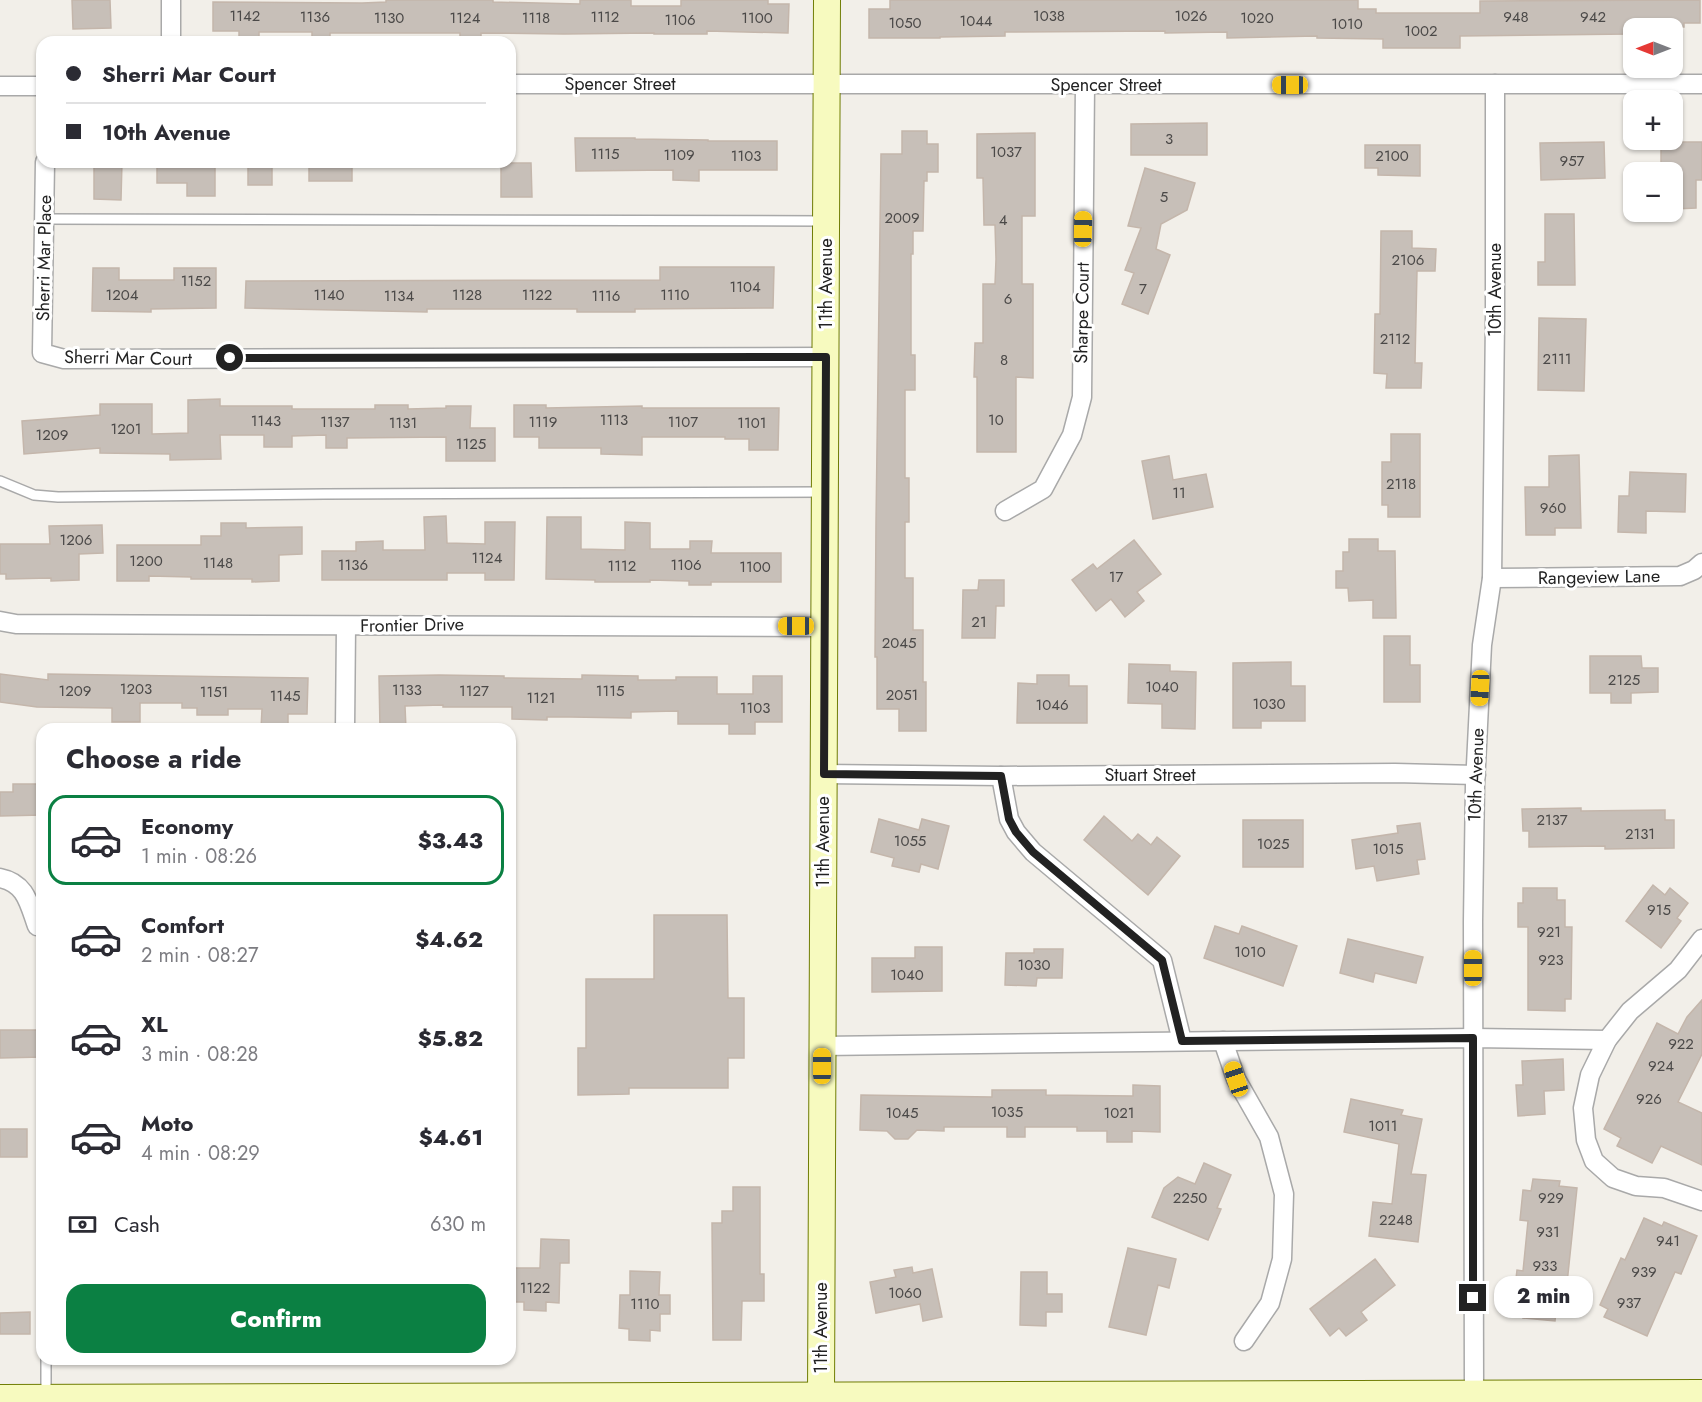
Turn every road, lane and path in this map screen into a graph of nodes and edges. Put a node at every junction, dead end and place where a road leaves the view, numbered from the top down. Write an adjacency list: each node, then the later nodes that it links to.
1 (171, 0): 3 (street)
2 (827, 0): 7 (main road, 11th Avenue)
3 (171, 36)
4 (516, 84): 7 (street, Spencer Street)
5 (1495, 84): 6 (street, Spencer Street); 8 (street, Spencer Street); 20 (street, 10th Avenue)
6 (1702, 84)
7 (827, 85): 8 (street, Spencer Street); 13 (main road, 11th Avenue)
8 (1085, 85): 18 (street, Sharpe Court)
9 (0, 86): 10 (street)
10 (36, 86)
11 (45, 168): 12 (street, Sherri Mar Place)
12 (45, 219): 13 (lane); 14 (street, Sherri Mar Place)
13 (826, 221): 15 (main road, 11th Avenue)
14 (42, 354): 15 (street, Sherri Mar Court)
15 (826, 357): 17 (main road, 11th Avenue)
16 (0, 481): 17 (lane)
17 (825, 492): 23 (main road, 11th Avenue)
18 (1005, 511)
19 (1702, 563): 20 (street, Rangeview Lane)
20 (1492, 578): 26 (street, 10th Avenue)
21 (0, 621): 22 (street, Frontier Drive)
22 (346, 626): 23 (street, Frontier Drive); 24 (street)
23 (824, 627): 25 (main road, 11th Avenue)
24 (345, 723)
25 (824, 774): 27 (street, Stuart Street); 35 (main road, 11th Avenue)
26 (1476, 775): 27 (street, Stuart Street); 31 (street, 10th Avenue)
27 (1001, 776): 33 (street)
28 (0, 878): 29 (street)
29 (36, 926)
30 (1702, 939): 32 (street)
31 (1473, 1038): 32 (street); 34 (street); 40 (street, 10th Avenue)
32 (1607, 1040): 36 (street)
33 (1182, 1041): 34 (street); 35 (street)
34 (1224, 1041): 37 (street)
35 (822, 1046): 44 (main road, 11th Avenue)
36 (1702, 1202)
37 (1244, 1341)
38 (46, 1365): 42 (lane)
39 (1702, 1393): 40 (main road)
40 (1469, 1397): 43 (main road)
41 (0, 1398): 42 (main road)
42 (46, 1398): 46 (main road)
43 (1363, 1398): 45 (main road)
44 (820, 1399): 45 (main road); 46 (main road)
45 (1116, 1399)
46 (347, 1400)

